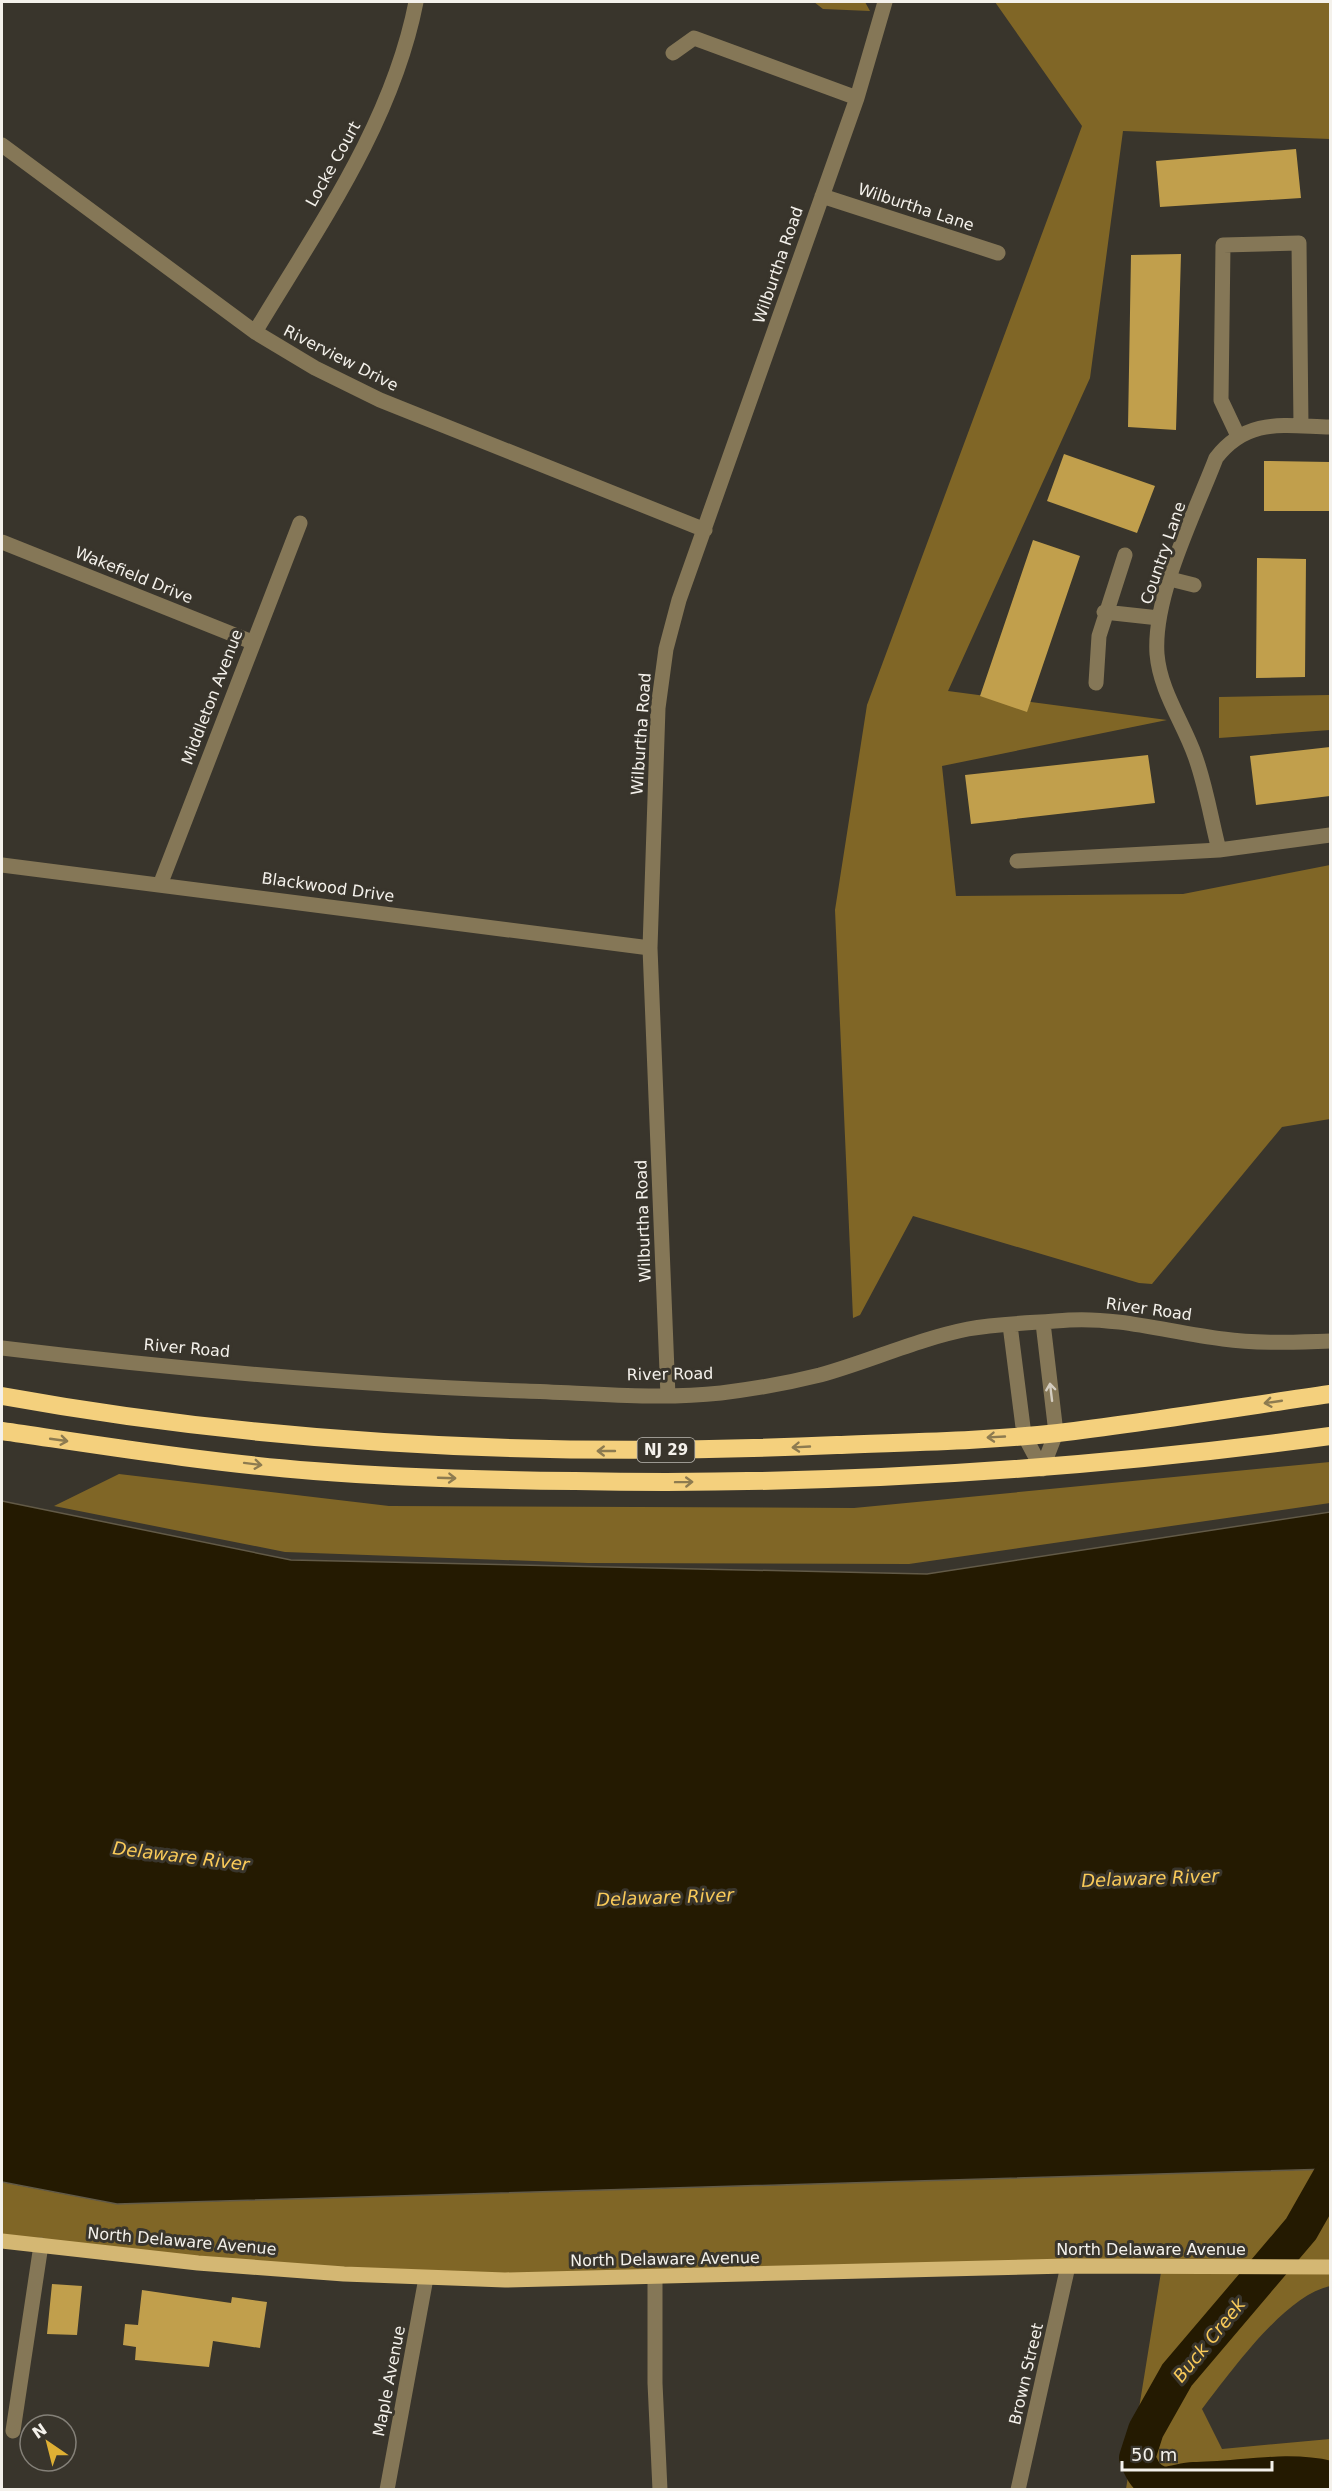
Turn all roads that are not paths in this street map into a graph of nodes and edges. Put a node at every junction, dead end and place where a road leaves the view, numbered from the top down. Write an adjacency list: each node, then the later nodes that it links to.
1 (416, 2): 8 (street, Locke Court)
2 (885, 2): 4 (street, Wilburtha Road)
3 (673, 53): 4 (street)
4 (857, 98): 6 (street, Wilburtha Road)
5 (2, 145): 8 (street, Riverview Drive)
6 (822, 196): 7 (street, Wilburtha Lane); 13 (street, Wilburtha Road)
7 (998, 253)
8 (255, 332): 13 (street, Riverview Drive)
9 (1301, 426): 10 (street, Country Lane); 11 (street, Country Lane); 11 (street)
10 (1330, 426)
11 (1238, 436): 16 (street, Country Lane)
12 (300, 523): 20 (street, Middleton Avenue)
13 (705, 530): 27 (street, Wilburtha Road)
14 (2, 542): 20 (street, Wakefield Drive)
15 (1125, 555): 18 (street)
16 (1170, 579): 17 (street); 19 (street, Country Lane)
17 (1194, 585)
18 (1104, 612): 19 (street); 21 (street)
19 (1159, 618): 23 (street, Country Lane)
20 (252, 642): 26 (street, Middleton Avenue)
21 (1096, 683)
22 (1330, 835): 23 (street)
23 (1219, 850): 24 (street)
24 (1017, 861)
25 (2, 865): 26 (street, Blackwood Drive)
26 (160, 885): 27 (street, Blackwood Drive)
27 (650, 948): 34 (street, Wilburtha Road)
28 (1043, 1323): 29 (street, River Road); 30 (street, River Road); 36 (street, one-way to 28)
29 (1010, 1325): 34 (street, River Road); 37 (street)
30 (1330, 1341)
31 (2, 1348): 34 (street, River Road)
32 (1330, 1394): 36 (highway, NJ 29, one-way to 36)
33 (2, 1396): 37 (highway, NJ 29, one-way to 33)
34 (668, 1396)
35 (2, 1431): 39 (highway, NJ 29, one-way to 39)
36 (1056, 1433): 37 (highway, NJ 29); 39 (street)
37 (1024, 1435): 39 (street)
38 (1330, 1436): 39 (highway, NJ 29)
39 (1042, 1469)
40 (2, 2241): 41 (main road, North Delaware Avenue)
41 (41, 2246): 44 (main road, North Delaware Avenue); 46 (street)
42 (1068, 2266): 43 (main road, North Delaware Avenue); 45 (main road, North Delaware Avenue); 49 (street, Brown Street)
43 (1330, 2267)
44 (426, 2278): 45 (main road, North Delaware Avenue); 47 (street, Maple Avenue)
45 (655, 2278): 48 (street)
46 (13, 2431)
47 (387, 2490)
48 (660, 2490)
49 (1018, 2490)

